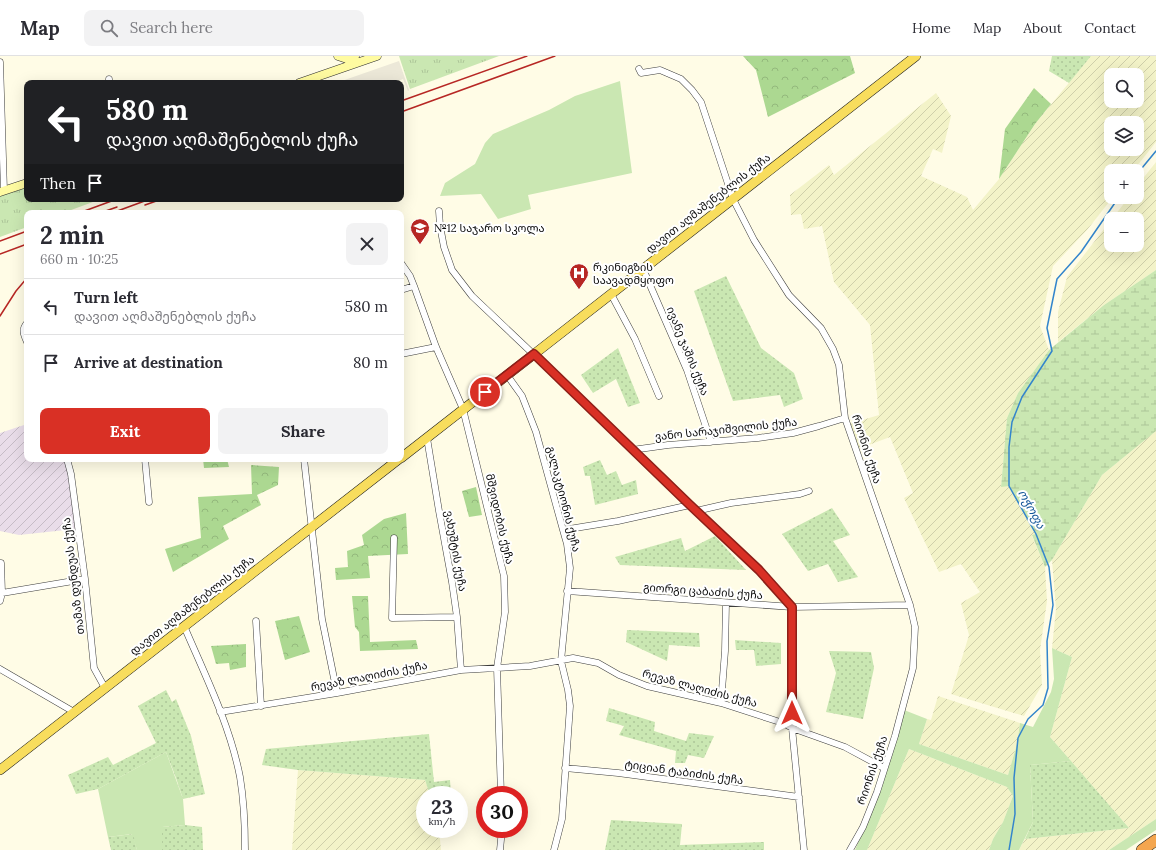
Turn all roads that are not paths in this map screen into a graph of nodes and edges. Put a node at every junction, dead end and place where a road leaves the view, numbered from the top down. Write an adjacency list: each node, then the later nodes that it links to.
1 (377, 56): 4 (main road)
2 (916, 56): 11 (main road, დავით აღმაშენებლის ქუჩა)
3 (340, 57): 4 (main road); 6 (main road)
4 (357, 58): 6 (main road)
5 (0, 62): 10 (street)
6 (350, 66): 8 (main road)
7 (639, 69): 11 (street, რიონის ქუჩა)
8 (308, 80)
9 (24, 184): 10 (main road)
10 (2, 192)
11 (733, 199): 14 (main road, დავით აღმაშენებლის ქუჩა); 24 (street, რიონის ქუჩა)
12 (439, 211): 20 (street)
13 (404, 267): 15 (street, მშვიდობის ქუჩა)
14 (643, 269): 17 (main road, დავით აღმაშენებლის ქუჩა); 26 (street, ივანე ჯაშის ქუჩა)
15 (414, 286): 16 (street); 18 (street, მშვიდობის ქუჩა)
16 (404, 289)
17 (611, 294): 20 (main road, დავით აღმაშენებლის ქუჩა); 22 (street)
18 (436, 347): 19 (street); 23 (street, მშვიდობის ქუჩა)
19 (404, 353)
20 (534, 354): 21 (main road, დავით აღმაშენებლის ქუჩა); 27 (street)
21 (507, 375): 23 (main road, დავით აღმაშენებლის ქუჩა); 38 (street, გალაკტიონის ქუჩა)
22 (659, 396)
23 (463, 409): 25 (main road, დავით აღმაშენებლის ქუჩა); 52 (street, მშვიდობის ქუჩა)
24 (845, 418): 26 (street, ვანო სარაჯიშვილის ქუჩა); 46 (street, რიონის ქუჩა)
25 (426, 438): 28 (main road, დავით აღმაშენებლის ქუჩა); 48 (street, ვახუშტის ქუჩა)
26 (711, 442): 27 (street, ვანო სარაჯიშვილის ქუჩა)
27 (632, 450): 35 (street)
28 (404, 455)
29 (68, 462): 41 (street, თამაზ დუნდუას ქუჩა)
30 (145, 462): 34 (street)
31 (304, 462): 37 (street)
32 (395, 462): 37 (main road, დავით აღმაშენებლის ქუჩა)
33 (808, 491): 36 (street)
34 (149, 502)
35 (690, 505): 36 (street); 38 (street)
36 (696, 511): 47 (street)
37 (311, 528): 50 (main road, დავით აღმაშენებლის ქუჩა); 56 (street)
38 (563, 530): 42 (street, გალაკტიონის ქუჩა)
39 (394, 538): 48 (street)
40 (2, 563): 43 (street)
41 (85, 579): 43 (street); 55 (street, თამაზ დუნდუას ქუჩა)
42 (567, 591): 45 (street, გიორგი ცაბაძის ქუჩა); 51 (street, გალაკტიონის ქუჩა)
43 (2, 593): 44 (street)
44 (0, 601)
45 (726, 603): 47 (street, გიორგი ცაბაძის ქუჩა); 57 (street)
46 (910, 605): 47 (street, გიორგი ცაბაძის ქუჩა); 63 (street, რიონის ქუჩა)
47 (792, 607): 61 (street)
48 (457, 617): 54 (street, ვახუშტის ქუჩა)
49 (256, 621): 58 (street)
50 (184, 626): 55 (main road, დავით აღმაშენებლის ქუჩა); 60 (street)
51 (561, 661): 52 (street, რევაზ ლაღიძის ქუჩა); 57 (street, რევაზ ლაღიძის ქუჩა); 62 (street, გალაკტიონის ქუჩა)
52 (497, 668): 54 (street, რევაზ ლაღიძის ქუჩა); 65 (street, მშვიდობის ქუჩა)
53 (0, 669): 59 (street)
54 (460, 670): 56 (street, რევაზ ლაღიძის ქუჩა)
55 (105, 688): 59 (main road, დავით აღმაშენებლის ქუჩა)
56 (337, 693): 58 (street, რევაზ ლაღიძის ქუჩა)
57 (721, 703): 61 (street, რევაზ ლაღიძის ქუჩა)
58 (261, 706): 60 (street, რევაზ ლაღიძის ქუჩა)
59 (74, 712): 64 (main road, დავით აღმაშენებლის ქუჩა)
60 (220, 712): 69 (street)
61 (792, 728): 63 (street, რევაზ ლაღიძის ქუჩა); 66 (street)
62 (565, 768): 66 (street, ტიციან ტაბიძის ქუჩა); 71 (street, გალაკტიონის ქუჩა)
63 (884, 768): 73 (street, რიონის ქუჩა)
64 (0, 770)
65 (501, 786)
66 (799, 797): 72 (street)
67 (501, 838): 70 (street)
68 (1156, 840): 74 (highway)
69 (245, 850)
70 (500, 850)
71 (554, 850)
72 (804, 850)
73 (850, 850)
74 (1142, 850)

